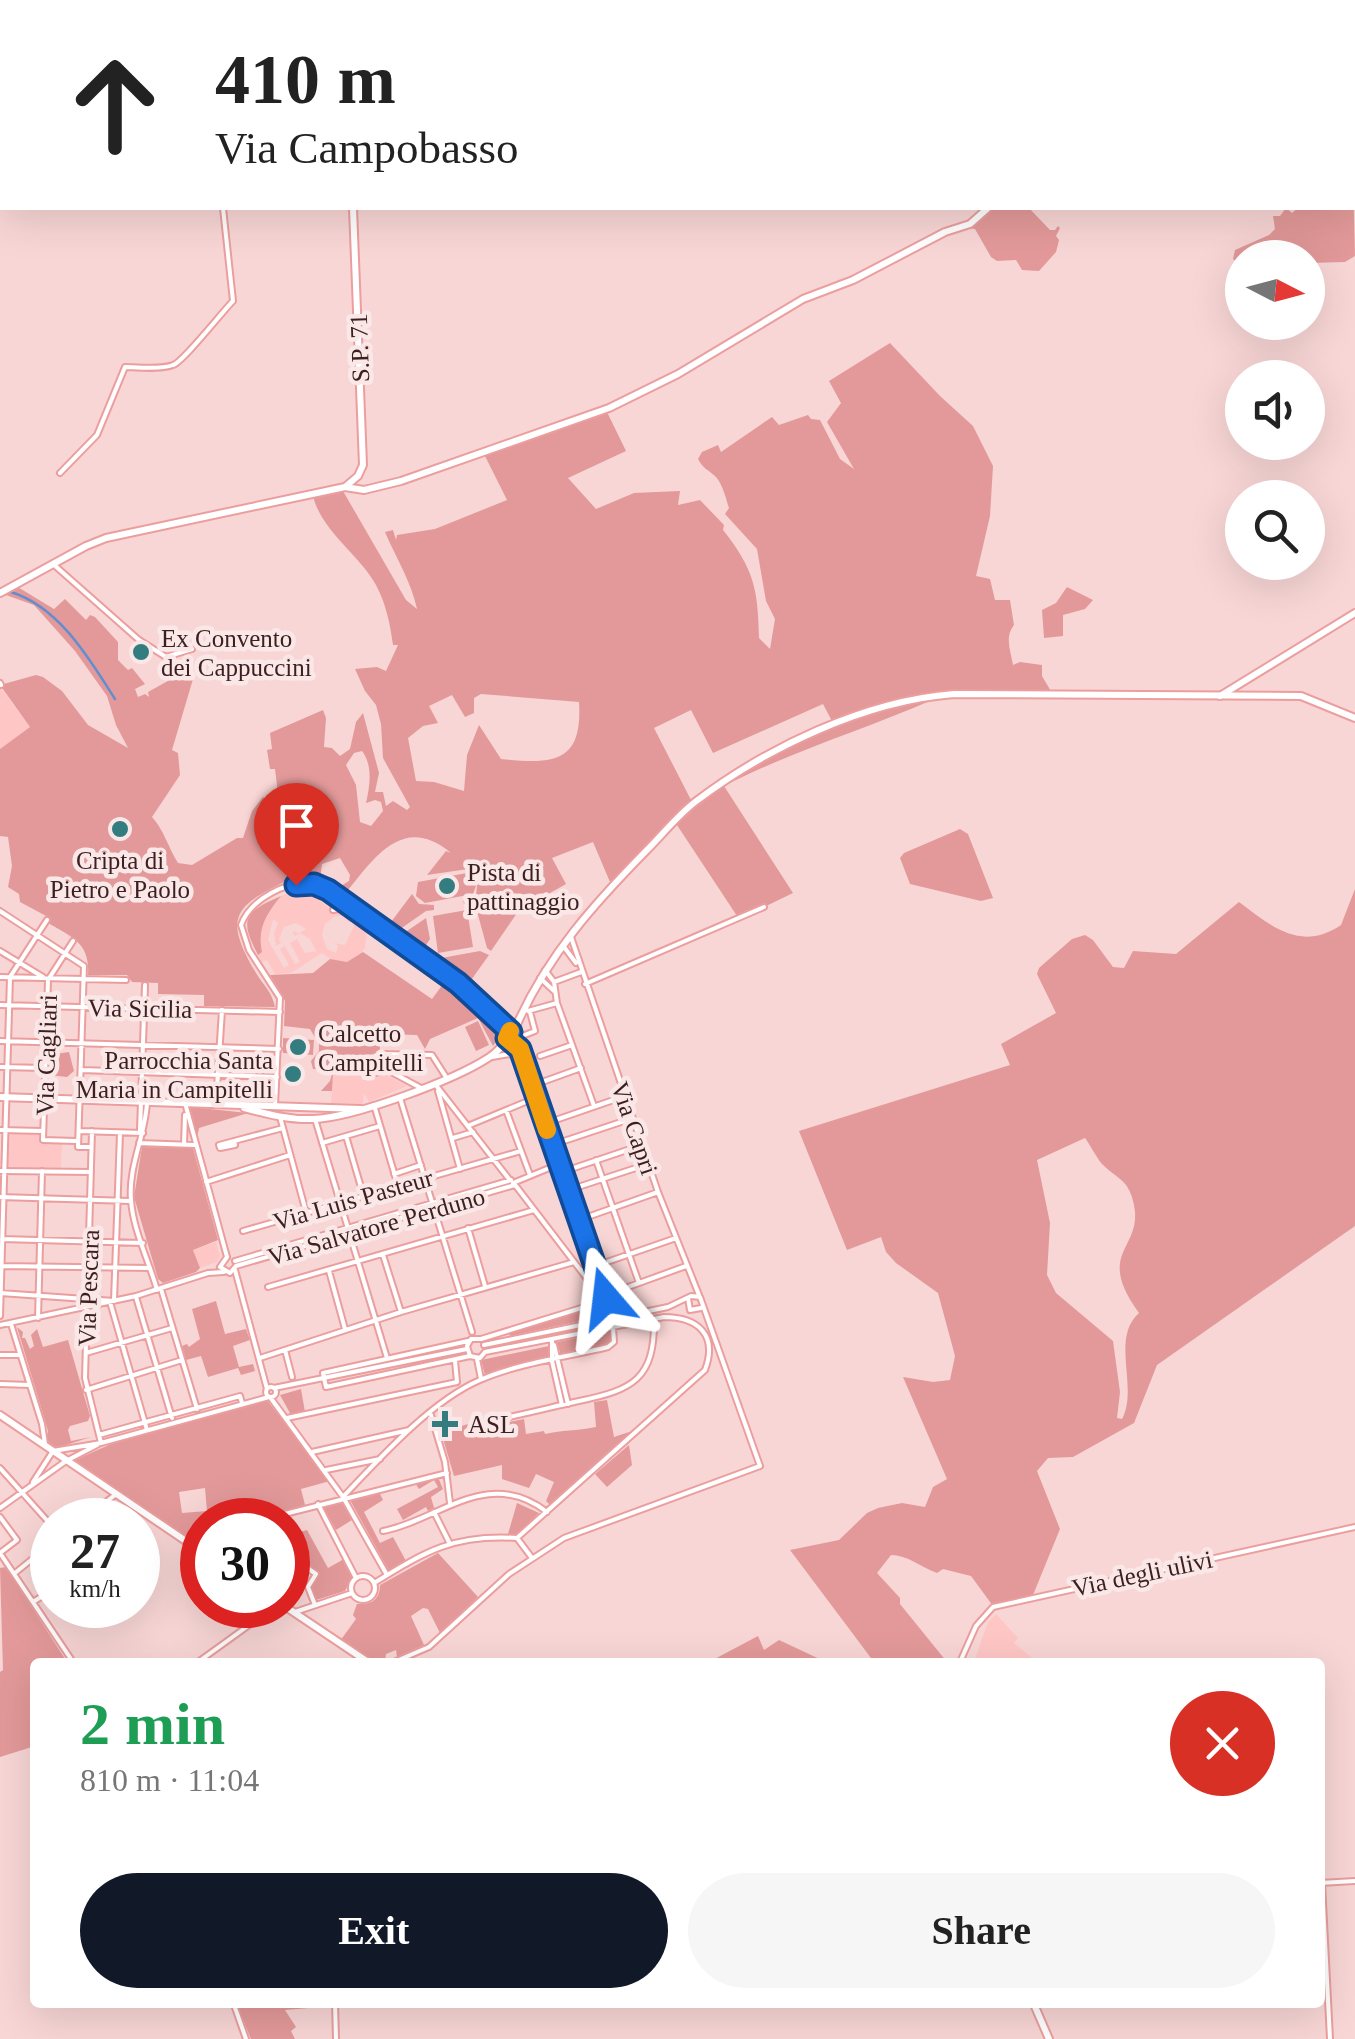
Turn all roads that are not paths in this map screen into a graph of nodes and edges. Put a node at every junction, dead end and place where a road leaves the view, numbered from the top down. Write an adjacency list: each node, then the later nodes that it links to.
1 (222, 210): 4 (street)
2 (353, 210): 5 (street, S.P. 71)
3 (986, 210): 5 (street)
4 (60, 473)
5 (347, 485): 6 (street)
6 (53, 564): 7 (street); 9 (street)
7 (0, 593)
8 (1355, 613): 10 (street)
9 (192, 649)
10 (1220, 696): 11 (street); 17 (street)
11 (1355, 718)
12 (352, 907): 14 (street); 44 (street); 45 (street)
13 (764, 908): 33 (street)
14 (333, 910)
15 (1, 914): 18 (street)
16 (47, 920): 18 (street)
17 (570, 933): 20 (street); 25 (street, Via Capri)
18 (37, 934): 22 (street); 23 (street)
19 (73, 941): 22 (street, Via Cagliari)
20 (560, 947): 24 (street); 25 (street, Via Capri)
21 (0, 951): 23 (street)
22 (64, 953): 29 (street, Via Cagliari); 30 (street)
23 (19, 962): 27 (street); 29 (street)
24 (545, 970): 28 (street); 32 (street)
25 (580, 970): 32 (street); 33 (street, Via Capri)
26 (0, 977): 27 (street)
27 (10, 977): 29 (street); 38 (street)
28 (540, 978): 35 (street); 43 (street)
29 (46, 979): 30 (street); 39 (street, Via Cagliari)
30 (84, 980): 31 (street); 40 (street)
31 (126, 980)
32 (554, 982): 35 (street)
33 (585, 984): 70 (street, Via Capri)
34 (144, 985): 41 (street)
35 (554, 991): 36 (street)
36 (557, 1003): 43 (street); 50 (street)
37 (0, 1005): 38 (street, Via Sicilia)
38 (8, 1005): 39 (street, Via Sicilia); 46 (street)
39 (47, 1006): 40 (street, Via Sicilia); 47 (street, Via Cagliari)
40 (83, 1007): 41 (street, Via Sicilia); 48 (street)
41 (144, 1008): 42 (street, Via Sicilia); 49 (street)
42 (222, 1010): 44 (street, Via Sicilia); 51 (street)
43 (527, 1010): 45 (street); 45 (street)
44 (280, 1012): 52 (street)
45 (510, 1038): 53 (street); 53 (street); 54 (street); 56 (street)
46 (4, 1041): 47 (street); 58 (street)
47 (46, 1042): 48 (street); 59 (street, Via Cagliari)
48 (82, 1042): 49 (street); 61 (street)
49 (142, 1044): 51 (street); 62 (street)
50 (572, 1046): 55 (street); 60 (street)
51 (220, 1047): 52 (street); 63 (street)
52 (278, 1049): 64 (street)
53 (520, 1049): 57 (street)
54 (515, 1056): 56 (street); 57 (street)
55 (540, 1056)
56 (488, 1059): 65 (street)
57 (523, 1062): 67 (street)
58 (3, 1067): 59 (street); 71 (street)
59 (45, 1068): 72 (street, Via Cagliari)
60 (580, 1068): 67 (street); 81 (street)
61 (80, 1070): 62 (street); 74 (street)
62 (142, 1072): 63 (street); 75 (street)
63 (218, 1075): 64 (street); 76 (street)
64 (277, 1077): 80 (street)
65 (446, 1077): 66 (street); 68 (street)
66 (436, 1085): 68 (street); 89 (street); 99 (street)
67 (531, 1086): 73 (street)
68 (421, 1088): 69 (street)
69 (400, 1096): 77 (street); 115 (street)
70 (624, 1096): 81 (street); 85 (street, Via Capri)
71 (2, 1097): 72 (street); 91 (street)
72 (44, 1098): 74 (street); 92 (street, Via Cagliari)
73 (535, 1098): 83 (street); 87 (street)
74 (80, 1099): 75 (street); 93 (street)
75 (144, 1101): 78 (street); 97 (street)
76 (216, 1104): 78 (street); 79 (street)
77 (374, 1105): 82 (street); 88 (street)
78 (185, 1106): 104 (street); 105 (street)
79 (238, 1106): 80 (street); 84 (street)
80 (279, 1106): 82 (street); 84 (street)
81 (594, 1106): 87 (street)
82 (361, 1109): 86 (street)
83 (506, 1110): 89 (street); 109 (street)
84 (281, 1117): 86 (street); 90 (street)
85 (632, 1118): 106 (street); 107 (street, Via Capri)
86 (314, 1120): 102 (street)
87 (544, 1124): 106 (street)
88 (380, 1126): 98 (street); 121 (street)
89 (468, 1126): 96 (street)
90 (283, 1128): 101 (street); 110 (street)
91 (2, 1130): 92 (street); 117 (street)
92 (43, 1131): 100 (street, Via Cagliari)
93 (79, 1131): 94 (street); 100 (street)
94 (92, 1132): 95 (street); 108 (street, Via Pescara)
95 (120, 1132): 97 (street); 134 (street)
96 (473, 1132): 99 (street); 112 (street)
97 (143, 1134): 103 (street)
98 (346, 1136): 102 (street); 130 (street)
99 (451, 1138): 116 (street)
100 (78, 1141): 108 (street)
101 (234, 1141)
102 (322, 1142): 136 (street)
103 (139, 1143): 104 (street); 135 (street)
104 (184, 1145): 105 (street)
105 (196, 1145): 125 (street)
106 (552, 1145): 113 (street)
107 (642, 1145): 111 (street); 114 (street, Via Capri)
108 (92, 1147): 119 (street, Via Pescara)
109 (521, 1151): 112 (street, Via Luis Pasteur); 122 (street)
110 (290, 1155): 125 (street); 140 (street)
111 (596, 1160): 120 (street); 124 (street)
112 (496, 1161): 116 (street, Via Luis Pasteur); 126 (street)
113 (559, 1164): 120 (street); 122 (street, Via Salvatore Perduno)
114 (648, 1164): 124 (street); 129 (street, Via Capri)
115 (421, 1165): 121 (street, Via Luis Pasteur); 123 (street)
116 (460, 1169): 123 (street, Via Luis Pasteur)
117 (2, 1170): 118 (street); 131 (street)
118 (42, 1171): 119 (street); 132 (street)
119 (91, 1172): 133 (street, Via Pescara)
120 (562, 1172): 128 (street)
121 (394, 1174): 127 (street)
122 (530, 1175): 126 (street, Via Salvatore Perduno)
123 (425, 1178): 127 (street, Via Luis Pasteur); 137 (street)
124 (602, 1178): 128 (street); 138 (street)
125 (206, 1182): 155 (street)
126 (513, 1183): 137 (street, Via Salvatore Perduno); 139 (street)
127 (398, 1186): 130 (street, Via Luis Pasteur)
128 (568, 1190): 142 (street)
129 (658, 1192): 138 (street); 147 (street, Via Capri)
130 (363, 1195): 136 (street, Via Luis Pasteur)
131 (1, 1198): 132 (street); 141 (street)
132 (41, 1198): 133 (street); 149 (street)
133 (90, 1198): 134 (street); 150 (street, Via Pescara)
134 (118, 1200): 135 (street); 151 (street)
135 (131, 1200): 152 (street)
136 (340, 1202): 140 (street, Via Luis Pasteur); 144 (street)
137 (434, 1205): 144 (street, Via Salvatore Perduno); 146 (street)
138 (613, 1208): 142 (street); 153 (street)
139 (534, 1210): 143 (street); 156 (street)
140 (306, 1212): 145 (street, Via Luis Pasteur)
141 (1, 1218): 148 (street)
142 (579, 1220): 161 (street)
143 (468, 1228): 146 (street); 174 (street)
144 (348, 1230): 157 (street); 160 (street, Via Salvatore Perduno)
145 (243, 1231)
146 (443, 1236): 154 (street); 178 (street)
147 (676, 1238): 153 (street); 165 (street, Via Capri)
148 (1, 1239): 149 (street); 159 (street)
149 (40, 1240): 150 (street); 162 (street)
150 (89, 1241): 151 (street); 163 (street, Via Pescara)
151 (116, 1242): 152 (street); 166 (street)
152 (143, 1243): 164 (street)
153 (629, 1254): 161 (street); 171 (street)
154 (384, 1255): 157 (street); 189 (street)
155 (227, 1257): 158 (street); 160 (street)
156 (574, 1262): 168 (street); 174 (street)
157 (357, 1263): 167 (street); 193 (street)
158 (220, 1264): 169 (street); 170 (street)
159 (1, 1266): 162 (street); 176 (street)
160 (236, 1266): 170 (street, Via Salvatore Perduno); 172 (street)
161 (597, 1266): 168 (street); 183 (street)
162 (39, 1267): 163 (street); 177 (street)
163 (89, 1268): 166 (street); 181 (street, Via Pescara)
164 (151, 1268): 166 (street); 175 (street)
165 (687, 1268): 171 (street); 180 (street, Via Capri); 182 (street, Via Capri)
166 (115, 1269): 184 (street)
167 (329, 1270): 173 (street); 199 (street)
168 (580, 1271): 183 (street)
169 (208, 1273): 170 (street); 175 (street)
170 (226, 1273): 172 (street)
171 (639, 1283): 183 (street)
172 (237, 1286): 210 (street)
173 (268, 1287)
174 (486, 1288): 178 (street)
175 (159, 1290): 179 (street); 198 (street)
176 (0, 1293): 177 (street); 190 (street)
177 (38, 1294): 181 (street); 191 (street)
178 (461, 1295): 189 (street); 201 (street)
179 (136, 1296): 184 (street); 200 (street)
180 (700, 1296): 182 (street); 185 (street, Via Capri)
181 (88, 1297): 184 (street); 186 (street, Via Pescara)
182 (690, 1297): 187 (street); 188 (street, Via Capri)
183 (605, 1298): 201 (street)
184 (112, 1301): 186 (street); 203 (street)
185 (702, 1306): 188 (street); 196 (street, Via Capri)
186 (88, 1307): 191 (street); 206 (street, Via Pescara)
187 (668, 1307): 188 (street); 201 (street)
188 (692, 1311): 196 (street, Via Capri)
189 (401, 1312): 193 (street)
190 (0, 1316)
191 (38, 1318): 194 (street)
192 (654, 1319): 197 (street); 225 (street); 257 (street)
193 (374, 1321): 199 (street); 211 (street)
194 (11, 1324): 195 (street); 208 (street)
195 (0, 1325)
196 (710, 1325): 265 (street, Via Capri)
197 (613, 1327): 202 (street); 215 (street)
198 (172, 1328): 200 (street); 213 (street)
199 (345, 1330): 205 (street)
200 (147, 1335): 203 (street); 216 (street)
201 (477, 1341): 202 (street); 204 (street); 211 (street); 212 (street)
202 (552, 1341): 215 (street)
203 (122, 1343): 206 (street); 217 (street)
204 (467, 1348): 209 (street); 219 (street)
205 (285, 1350): 210 (street); 218 (street)
206 (86, 1353): 223 (street, Via Pescara)
207 (0, 1355): 208 (street)
208 (20, 1355): 222 (street)
209 (470, 1356): 212 (street); 214 (street)
210 (260, 1358): 224 (street)
211 (387, 1358): 219 (street)
212 (477, 1359): 220 (street)
213 (182, 1360): 216 (street); 226 (street)
214 (455, 1360): 219 (street); 230 (street)
215 (555, 1360): 220 (street); 225 (street)
216 (157, 1368): 217 (street); 231 (street)
217 (132, 1376): 223 (street); 232 (street)
218 (292, 1377)
219 (324, 1378): 224 (street)
220 (481, 1379): 227 (street)
221 (0, 1384): 222 (street)
222 (30, 1385): 234 (street)
223 (86, 1390): 236 (street, Via Pescara)
224 (271, 1392): 226 (street); 230 (street)
225 (565, 1404): 229 (street)
226 (197, 1411): 231 (street)
227 (431, 1414): 233 (street); 245 (street)
228 (0, 1415): 237 (street)
229 (509, 1417)
230 (287, 1418): 240 (street)
231 (172, 1419): 232 (street); 235 (street)
232 (145, 1422): 235 (street); 236 (street)
233 (414, 1429): 240 (street); 241 (street)
234 (43, 1430): 237 (street); 239 (street)
235 (147, 1430): 238 (street)
236 (99, 1436): 238 (street, Via Pescara)
237 (36, 1440): 239 (street)
238 (101, 1443): 239 (street); 242 (street)
239 (49, 1449): 242 (street); 246 (street)
240 (312, 1452): 244 (street)
241 (380, 1459): 244 (street); 249 (street)
242 (66, 1460): 246 (street); 248 (street)
243 (0, 1468): 247 (street)
244 (325, 1470): 249 (street)
245 (446, 1473): 249 (street); 252 (street)
246 (33, 1482): 247 (street)
247 (21, 1492): 251 (street); 255 (street)
248 (115, 1495): 250 (street); 261 (street)
249 (343, 1496): 253 (street); 269 (street)
250 (111, 1498)
251 (30, 1502)
252 (450, 1503): 256 (street); 257 (street)
253 (318, 1504): 254 (street); 270 (street)
254 (310, 1506)
255 (0, 1508)
256 (434, 1512): 260 (street); 263 (street)
257 (547, 1512): 262 (street)
258 (0, 1518): 264 (street)
259 (1355, 1527): 284 (street, Via degli ulivi)
260 (383, 1531)
261 (180, 1536)
262 (517, 1538): 263 (street); 265 (street)
263 (450, 1542): 269 (street)
264 (0, 1553): 266 (street)
265 (532, 1558): 283 (street)
266 (2, 1561): 268 (street)
267 (30, 1561): 268 (street)
268 (15, 1573): 274 (street)
269 (387, 1575): 271 (street)
270 (356, 1578): 271 (street); 273 (street)
271 (374, 1583): 273 (street)
272 (310, 1592): 275 (street)
273 (352, 1593): 275 (street)
274 (30, 1599)
275 (315, 1605): 276 (street)
276 (310, 1607)
277 (310, 1623): 282 (street)
278 (50, 1628): 280 (street)
279 (247, 1628): 281 (street)
280 (70, 1658)
281 (204, 1658)
282 (362, 1658)
283 (403, 1658)
284 (962, 1658)
285 (1355, 1881): 286 (street)
286 (1325, 1883)
287 (1325, 1952): 294 (street)
288 (236, 2008): 291 (street)
289 (334, 2008): 292 (street)
290 (1035, 2008): 293 (street)
291 (246, 2039)
292 (336, 2039)
293 (1049, 2039)
294 (1330, 2039)

